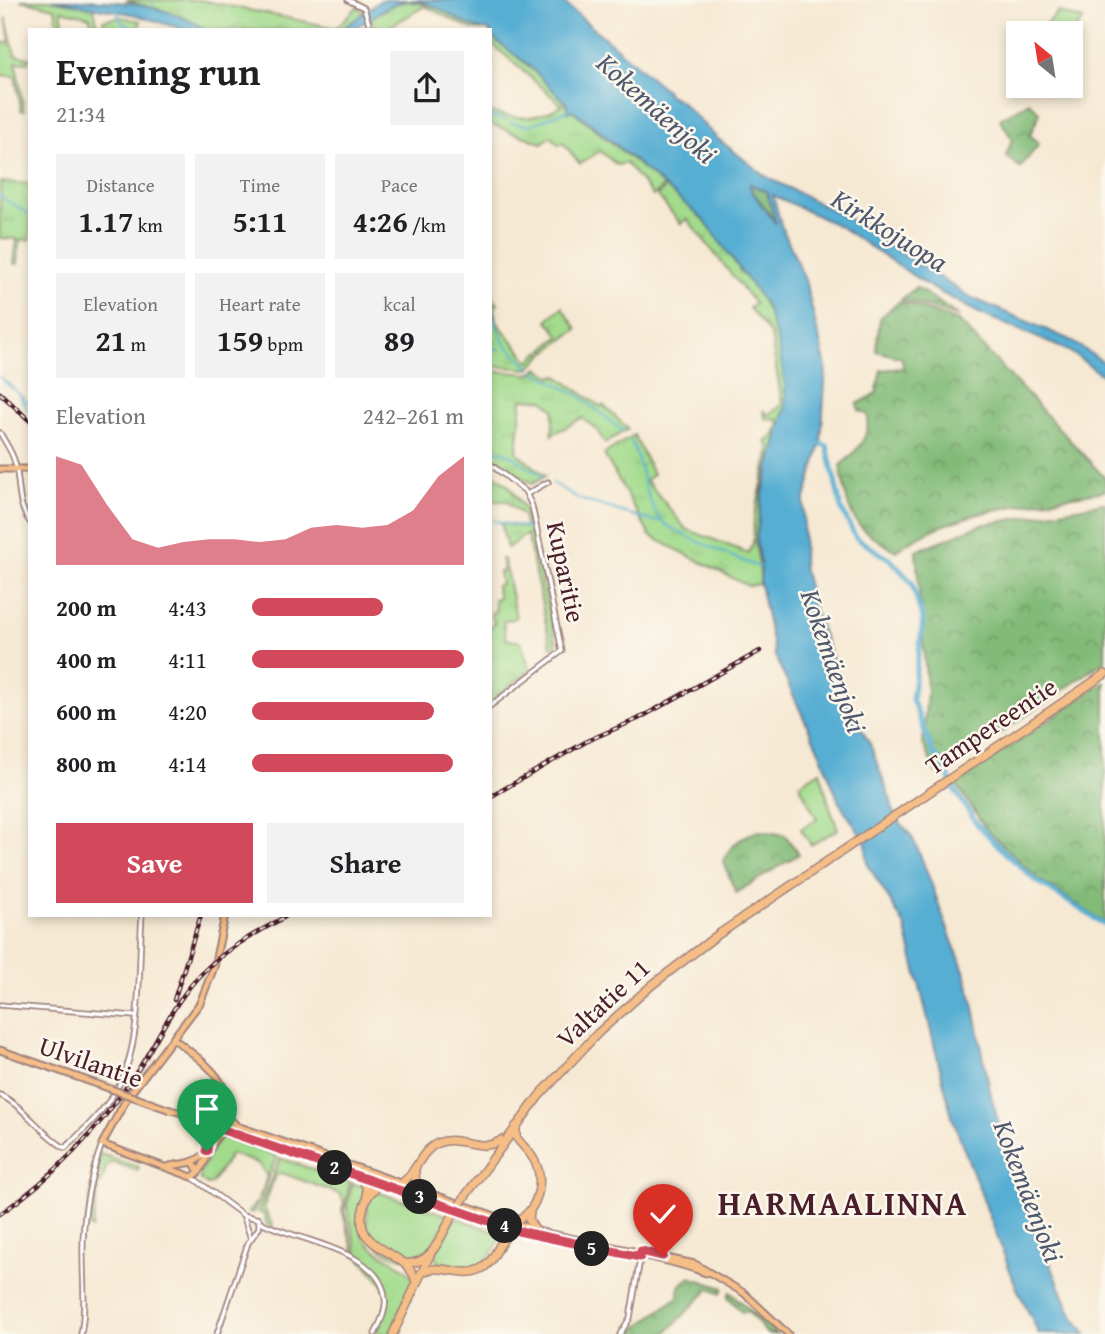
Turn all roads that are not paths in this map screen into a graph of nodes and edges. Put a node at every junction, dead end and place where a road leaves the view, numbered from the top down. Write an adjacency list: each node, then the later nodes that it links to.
1 (348, 0): 2 (street)
2 (371, 28)
3 (0, 433): 6 (street)
4 (492, 466): 9 (street)
5 (0, 469): 6 (main road)
6 (16, 469): 7 (main road); 10 (street)
7 (28, 469)
8 (548, 482): 9 (street)
9 (527, 494): 12 (street, Kuparitie)
10 (28, 518)
11 (1105, 674): 13 (highway, Tampereentie)
12 (492, 704)
13 (858, 842): 23 (highway, Valtatie 11)
14 (142, 917): 17 (street)
15 (226, 917): 18 (main road)
16 (0, 1005): 17 (street)
17 (135, 1016): 20 (street)
18 (174, 1039): 21 (main road); 27 (main road)
19 (0, 1050): 22 (main road, Ulvilantie, bridge)
20 (0, 1095)
21 (225, 1102): 22 (main road); 24 (main road)
22 (199, 1119): 24 (main road, Ulvilantie); 25 (main road, Ulvilantie); 32 (main road)
23 (518, 1122): 26 (highway, Valtatie 11); 29 (highway)
24 (240, 1127): 39 (main road, Ulvilantie)
25 (230, 1131): 35 (main road); 38 (main road, Ulvilantie)
26 (508, 1135): 28 (highway); 30 (highway, Valtatie 11)
27 (103, 1144): 33 (main road); 63 (street)
28 (477, 1145): 31 (highway); 34 (highway)
29 (523, 1147): 30 (highway); 44 (highway)
30 (497, 1150): 31 (highway, Valtatie 11)
31 (489, 1160): 57 (highway, Valtatie 11, bridge)
32 (189, 1163): 33 (main road); 35 (main road); 36 (main road)
33 (167, 1167): 36 (main road)
34 (415, 1170): 39 (highway); 42 (highway)
35 (198, 1172): 37 (main road); 41 (street)
36 (184, 1173): 37 (main road)
37 (192, 1177): 41 (street)
38 (361, 1177): 40 (main road, Ulvilantie); 43 (highway)
39 (402, 1183): 42 (main road, Ulvilantie)
40 (381, 1184): 43 (highway); 49 (main road, Ulvilantie)
41 (203, 1185): 45 (street)
42 (416, 1188): 47 (main road, Ulvilantie)
43 (367, 1199): 59 (highway)
44 (530, 1211): 47 (highway); 53 (highway)
45 (243, 1215): 46 (street); 50 (street)
46 (253, 1217): 48 (street); 50 (street)
47 (509, 1221): 53 (main road, Ulvilantie)
48 (261, 1222): 51 (street); 52 (street)
49 (495, 1223): 54 (main road, Ulvilantie); 56 (highway)
50 (249, 1227): 52 (street); 55 (street)
51 (269, 1227): 52 (street); 65 (street)
52 (258, 1229): 55 (street)
53 (536, 1230): 58 (main road, Ulvilantie)
54 (518, 1231): 56 (highway); 58 (main road, Ulvilantie)
55 (251, 1237): 64 (street)
56 (500, 1244): 60 (highway)
57 (431, 1253): 59 (highway); 60 (highway); 61 (highway, Valtatie 11)
58 (641, 1254): 67 (street); 68 (main road, Ulvilantie)
59 (404, 1263): 62 (highway)
60 (444, 1269): 61 (highway)
61 (421, 1273): 62 (highway, Valtatie 11)
62 (416, 1282): 66 (highway, Valtatie 11)
63 (81, 1334)
64 (217, 1334)
65 (375, 1334)
66 (393, 1334)
67 (620, 1334)
68 (788, 1334)

